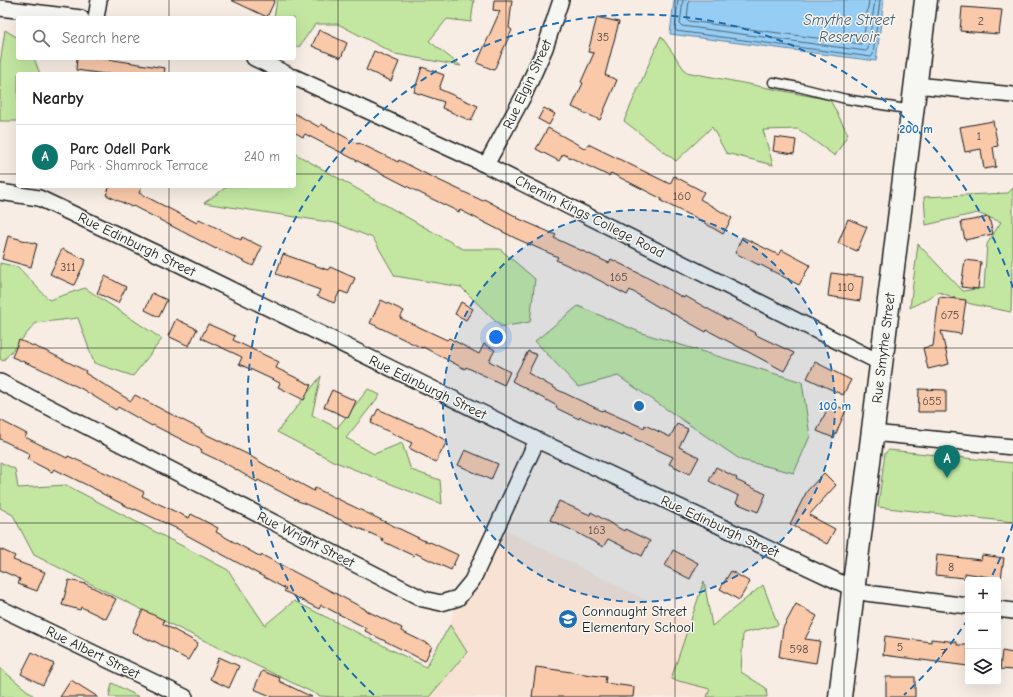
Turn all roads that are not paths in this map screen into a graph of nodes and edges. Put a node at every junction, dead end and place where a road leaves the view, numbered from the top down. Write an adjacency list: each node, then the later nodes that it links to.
1 (99, 0): 6 (street)
2 (561, 0): 14 (street, Rue Elgin Street)
3 (926, 0): 11 (main road, Rue Smythe Street)
4 (0, 8): 5 (street)
5 (65, 16)
6 (96, 16)
7 (258, 60): 8 (street)
8 (283, 72)
9 (296, 78): 14 (street, Chemin Kings College Road)
10 (773, 82): 13 (lane)
11 (916, 85): 12 (street); 13 (main road, Rue Smythe Street)
12 (1013, 95)
13 (913, 110): 16 (main road, Rue Smythe Street)
14 (486, 164): 16 (street, Chemin Kings College Road)
15 (0, 192): 19 (street, Rue Edinburgh Street)
16 (881, 363): 18 (main road, Rue Smythe Street)
17 (0, 382): 19 (street, Rue Wright Street)
18 (873, 433): 20 (street); 21 (main road, Rue Smythe Street)
19 (536, 440): 21 (street, Rue Edinburgh Street)
20 (1013, 447)
21 (854, 588): 22 (street, Rue Edinburgh Street); 27 (main road, Rue Smythe Street)
22 (965, 606)
23 (0, 608): 26 (street, Rue Albert Street)
24 (1001, 609): 25 (street)
25 (1013, 611)
26 (186, 697)
27 (840, 697)

